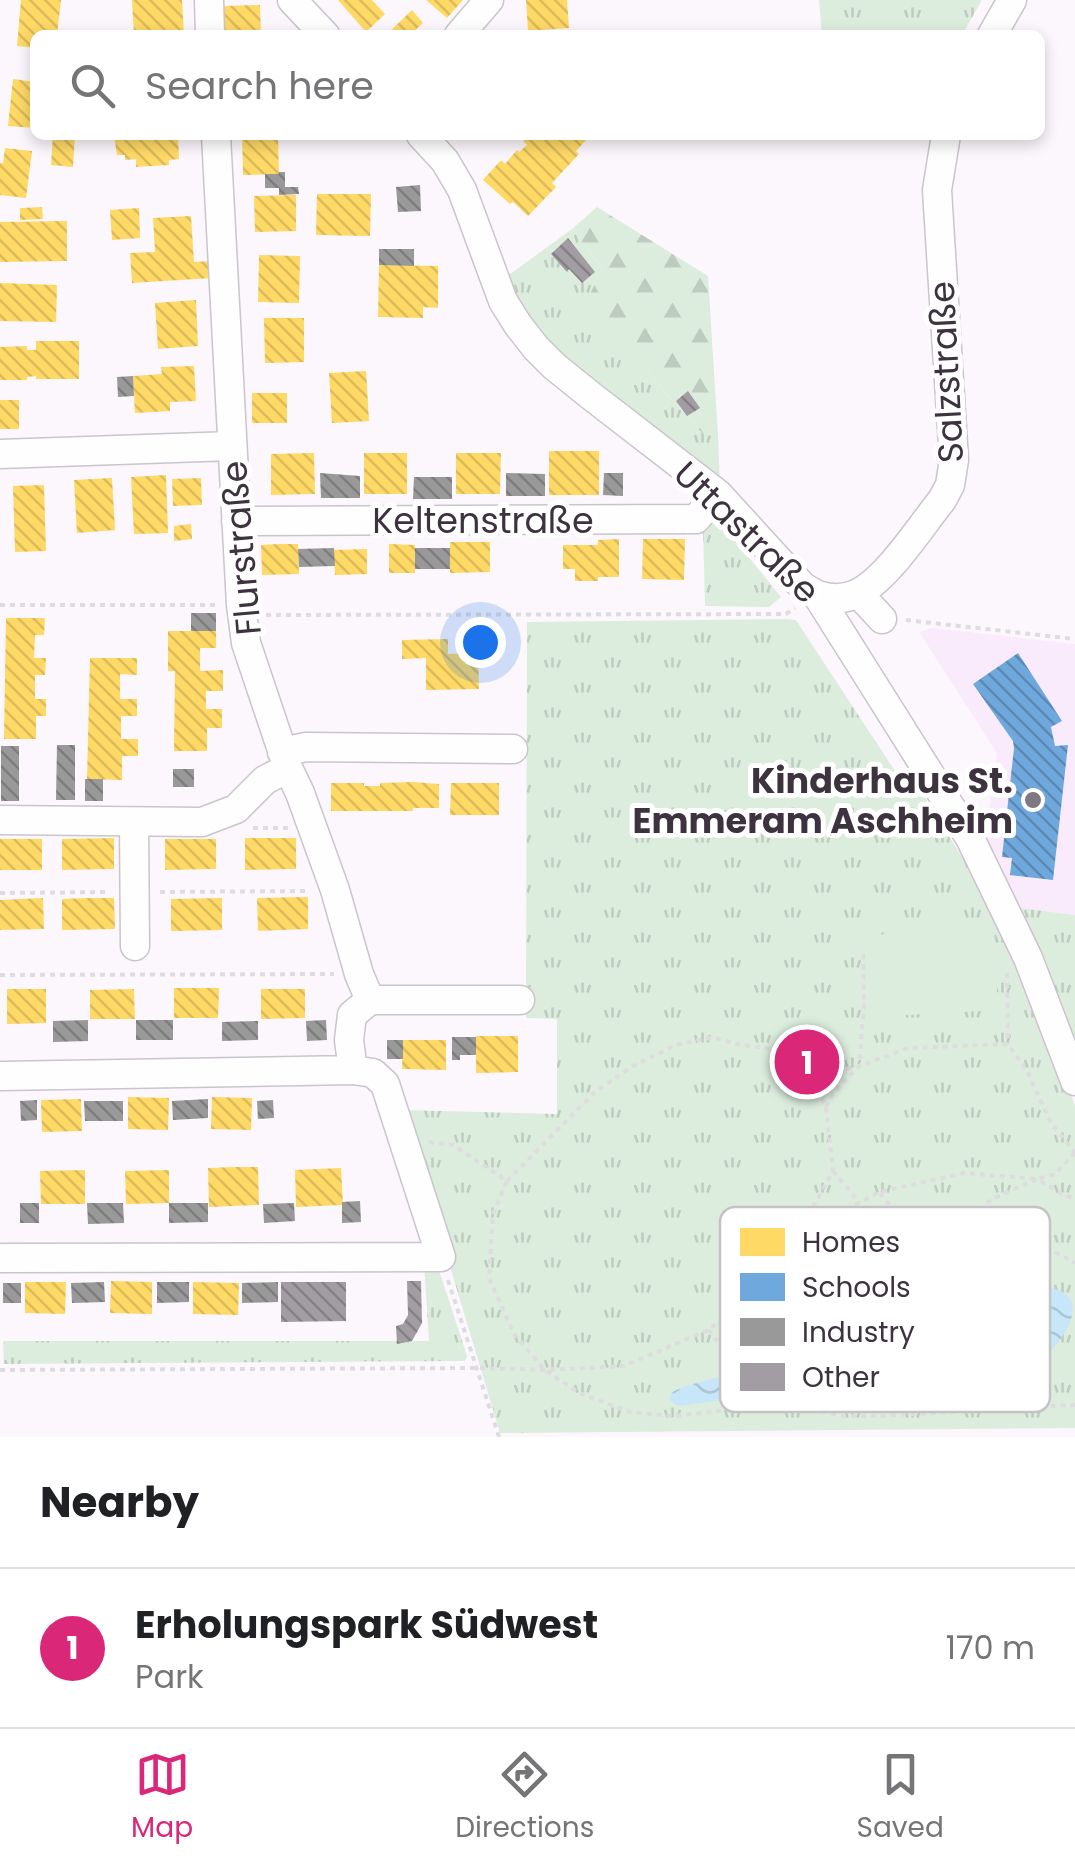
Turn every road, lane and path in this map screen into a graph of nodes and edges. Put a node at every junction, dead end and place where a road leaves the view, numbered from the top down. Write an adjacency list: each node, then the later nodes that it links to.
1 (208, 0): 5 (street)
2 (489, 0): 7 (street)
3 (1012, 0): 8 (street)
4 (304, 4): 6 (street)
5 (210, 30)
6 (322, 30)
7 (463, 30)
8 (995, 30)
9 (216, 140): 12 (street, Flurstraße)
10 (426, 140): 14 (street, Uttastraße)
11 (945, 140): 16 (street, Salzstraße)
12 (232, 446): 13 (street); 15 (street, Flurstraße)
13 (0, 454)
14 (718, 494): 15 (street, Keltenstraße); 17 (street, Uttastraße)
15 (236, 522): 19 (street, Flurstraße)
16 (858, 593): 17 (street); 20 (street)
17 (817, 595): 19 (path); 30 (street, Uttastraße)
18 (0, 606): 19 (path)
19 (241, 610): 24 (street, Flurstraße)
20 (882, 619)
21 (914, 621): 22 (path)
22 (1075, 639)
23 (512, 748): 24 (street)
24 (285, 760): 26 (street); 27 (street, Flurstraße)
25 (0, 820): 26 (street)
26 (134, 822): 29 (street)
27 (335, 890): 29 (path); 34 (street, Flurstraße)
28 (0, 892): 29 (path)
29 (135, 892): 31 (street)
30 (1016, 934): 36 (path); 41 (street, Uttastraße)
31 (135, 946)
32 (863, 950): 37 (path)
33 (0, 975): 34 (path)
34 (364, 987): 35 (street); 38 (street)
35 (520, 1000)
36 (1008, 1044): 37 (path); 44 (path)
37 (859, 1066): 40 (path); 42 (path)
38 (353, 1070): 39 (street); 43 (street)
39 (0, 1076)
40 (808, 1077): 42 (path); 47 (path)
41 (1075, 1080)
42 (826, 1107): 45 (path)
43 (405, 1140): 47 (path); 56 (street)
44 (1075, 1153): 46 (path)
45 (834, 1171): 50 (path); 51 (path)
46 (1037, 1178): 48 (path); 49 (path); 54 (path)
47 (508, 1181): 64 (path)
48 (880, 1192): 50 (path); 53 (path)
49 (1075, 1199)
50 (860, 1203): 52 (path)
51 (814, 1207)
52 (853, 1207)
53 (894, 1207)
54 (982, 1207)
55 (1050, 1250): 58 (path)
56 (441, 1257): 57 (street); 62 (path)
57 (0, 1258)
58 (1075, 1263)
59 (720, 1321): 60 (path)
60 (708, 1330): 61 (path); 64 (path)
61 (720, 1345)
62 (476, 1368): 63 (path); 64 (path); 70 (path)
63 (0, 1370)
64 (544, 1370): 67 (path)
65 (1075, 1405): 66 (path)
66 (1050, 1406)
67 (720, 1411)
68 (823, 1412): 69 (path)
69 (951, 1412)
70 (499, 1437)

